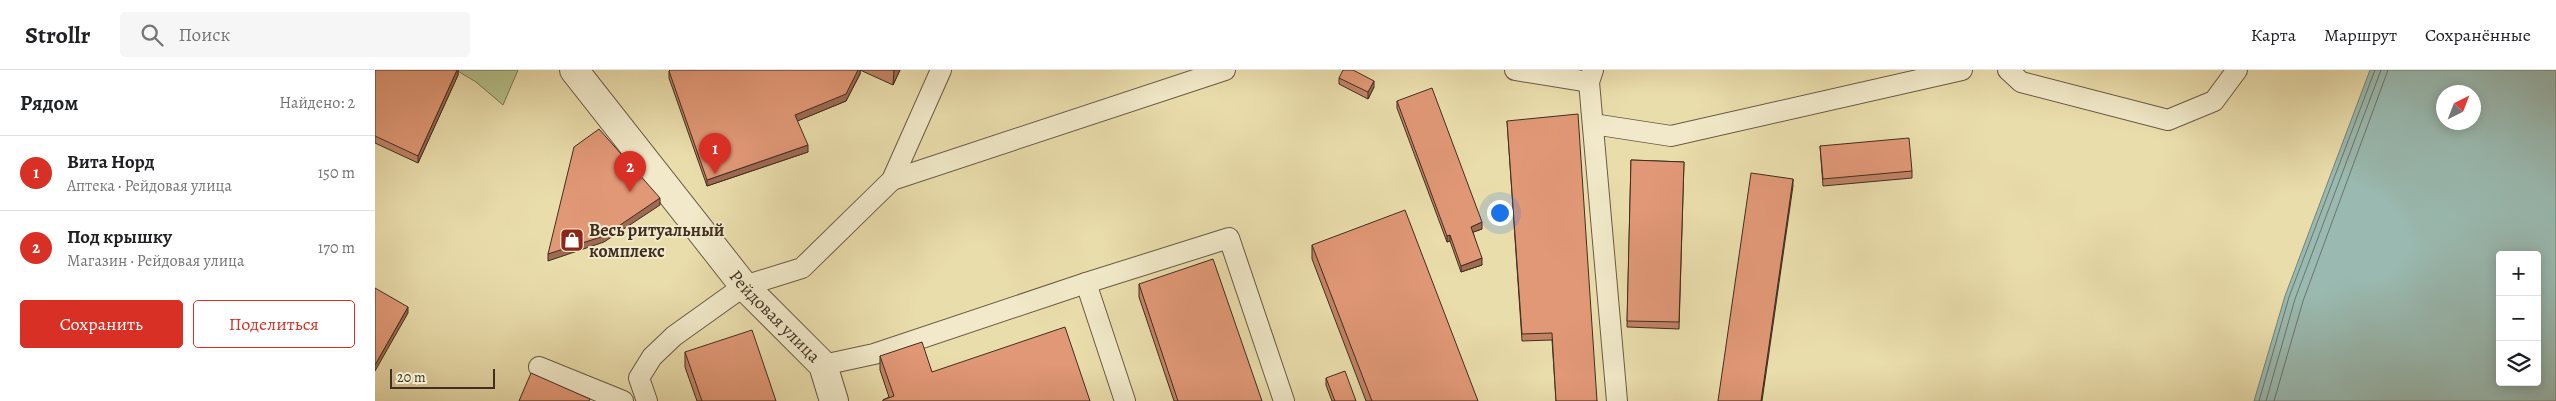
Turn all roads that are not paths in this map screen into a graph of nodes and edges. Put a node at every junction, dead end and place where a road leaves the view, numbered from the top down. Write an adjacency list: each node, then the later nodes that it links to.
1 (575, 70): 13 (street, Рейдовая улица)
2 (941, 70): 11 (lane)
3 (1225, 70): 11 (lane)
4 (1515, 70): 7 (lane)
5 (1963, 70): 10 (lane)
6 (2008, 70): 8 (lane)
7 (1539, 72): 9 (lane)
8 (2230, 74)
9 (1591, 76): 10 (lane)
10 (1593, 124): 23 (lane)
11 (892, 180): 13 (lane)
12 (1086, 283): 14 (lane); 21 (lane); 22 (lane)
13 (744, 286): 14 (street, Рейдовая улица); 16 (lane)
14 (823, 365): 20 (street, Рейдовая улица)
15 (539, 367): 17 (lane)
16 (639, 378): 18 (lane); 19 (lane)
17 (623, 401)
18 (629, 401)
19 (647, 401)
20 (834, 401)
21 (1125, 401)
22 (1284, 401)
23 (1617, 401)

